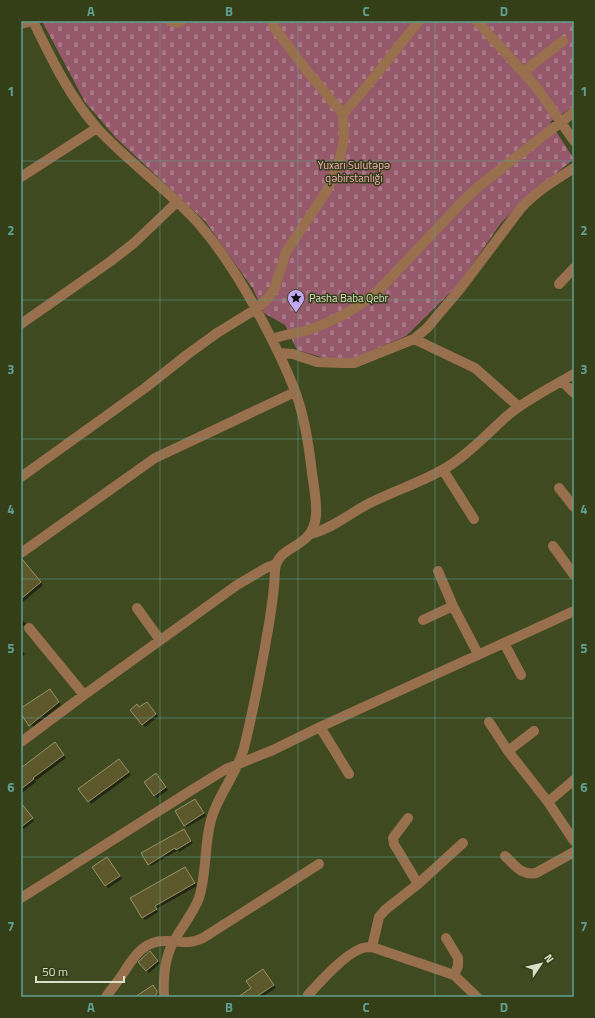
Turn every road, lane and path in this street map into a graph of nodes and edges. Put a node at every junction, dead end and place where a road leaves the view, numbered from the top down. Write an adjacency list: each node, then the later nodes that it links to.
1 (32, 21): 7 (street); 13 (street)
2 (170, 21): 3 (street)
3 (182, 21)
4 (272, 21): 11 (street)
5 (419, 21): 11 (street)
6 (478, 21): 9 (street)
7 (21, 24)
8 (563, 41): 9 (street)
9 (523, 72): 12 (street)
10 (574, 112): 12 (street)
11 (343, 114): 20 (street)
12 (561, 122): 14 (street); 22 (street)
13 (98, 128): 16 (street); 17 (street)
14 (574, 141)
15 (574, 168): 23 (street)
16 (21, 177)
17 (178, 202): 20 (street); 21 (street)
18 (574, 268): 19 (street)
19 (559, 284)
20 (256, 309): 22 (street); 31 (street)
21 (21, 324)
22 (272, 339): 24 (street)
23 (414, 339): 24 (street); 29 (street)
24 (279, 354): 27 (street)
25 (574, 374): 26 (street)
26 (562, 381): 28 (street); 29 (street)
27 (296, 392): 35 (street); 37 (street)
28 (574, 393)
29 (519, 407): 30 (street)
30 (443, 470): 34 (street); 35 (street)
31 (21, 477)
32 (559, 488): 33 (street)
33 (574, 507)
34 (474, 519)
35 (311, 534): 38 (street)
36 (553, 546): 40 (street)
37 (21, 553)
38 (276, 564): 46 (street); 56 (street)
39 (438, 571): 41 (street)
40 (574, 575)
41 (453, 606): 44 (street); 48 (street)
42 (137, 608): 46 (street)
43 (574, 611): 47 (street)
44 (423, 620)
45 (29, 628): 50 (street)
46 (160, 640): 50 (street)
47 (504, 643): 48 (street); 49 (street)
48 (478, 654): 52 (street)
49 (521, 674)
50 (84, 695): 54 (street)
51 (488, 722): 55 (street)
52 (320, 727): 56 (street); 57 (street)
53 (534, 732): 55 (street)
54 (21, 742)
55 (508, 751): 59 (street)
56 (239, 764): 67 (street); 69 (street)
57 (349, 774)
58 (574, 780): 59 (street)
59 (548, 802): 61 (street)
60 (408, 818): 66 (street)
61 (574, 842)
62 (463, 843): 66 (street)
63 (574, 852): 64 (street)
64 (505, 856)
65 (319, 864): 69 (street)
66 (418, 884): 70 (street)
67 (21, 898)
68 (446, 938): 71 (street)
69 (174, 941): 73 (street); 74 (street)
70 (372, 947): 71 (street); 72 (street)
71 (454, 975): 75 (street)
72 (308, 995)
73 (106, 997)
74 (164, 997)
75 (477, 997)

